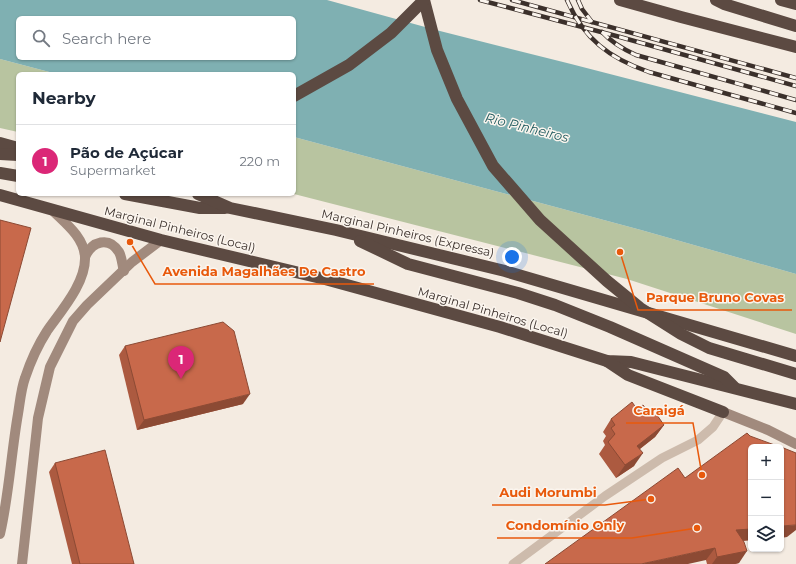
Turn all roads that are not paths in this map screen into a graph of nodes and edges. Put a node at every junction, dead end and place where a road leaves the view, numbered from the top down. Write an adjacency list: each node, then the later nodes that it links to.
1 (424, 0): 8 (highway, bridge); 26 (highway, bridge)
2 (620, 0): 7 (highway)
3 (716, 0): 6 (highway)
4 (781, 0): 5 (highway)
5 (796, 4)
6 (796, 26)
7 (796, 47)
8 (296, 95)
9 (0, 143): 10 (highway)
10 (16, 147)
11 (0, 154): 12 (highway)
12 (16, 155)
13 (0, 173): 14 (highway)
14 (16, 176)
15 (0, 195): 19 (highway, Marginal Pinheiros (Local))
16 (136, 196): 18 (highway)
17 (203, 196): 18 (highway, Marginal Pinheiros (Expressa))
18 (230, 208): 20 (highway, Marginal Pinheiros (Expressa))
19 (52, 210): 21 (highway, Marginal Pinheiros (Local)); 22 (street)
20 (336, 230): 24 (highway, Marginal Pinheiros (Expressa)); 27 (highway)
21 (161, 240): 23 (street); 25 (highway, Marginal Pinheiros (Local))
22 (85, 257): 23 (street); 31 (street)
23 (124, 271): 32 (street)
24 (796, 356)
25 (607, 361): 27 (highway); 29 (highway)
26 (796, 374)
27 (736, 388): 28 (highway)
28 (796, 404)
29 (723, 412): 30 (street); 33 (street)
30 (796, 444)
31 (0, 534)
32 (22, 564)
33 (513, 564)

